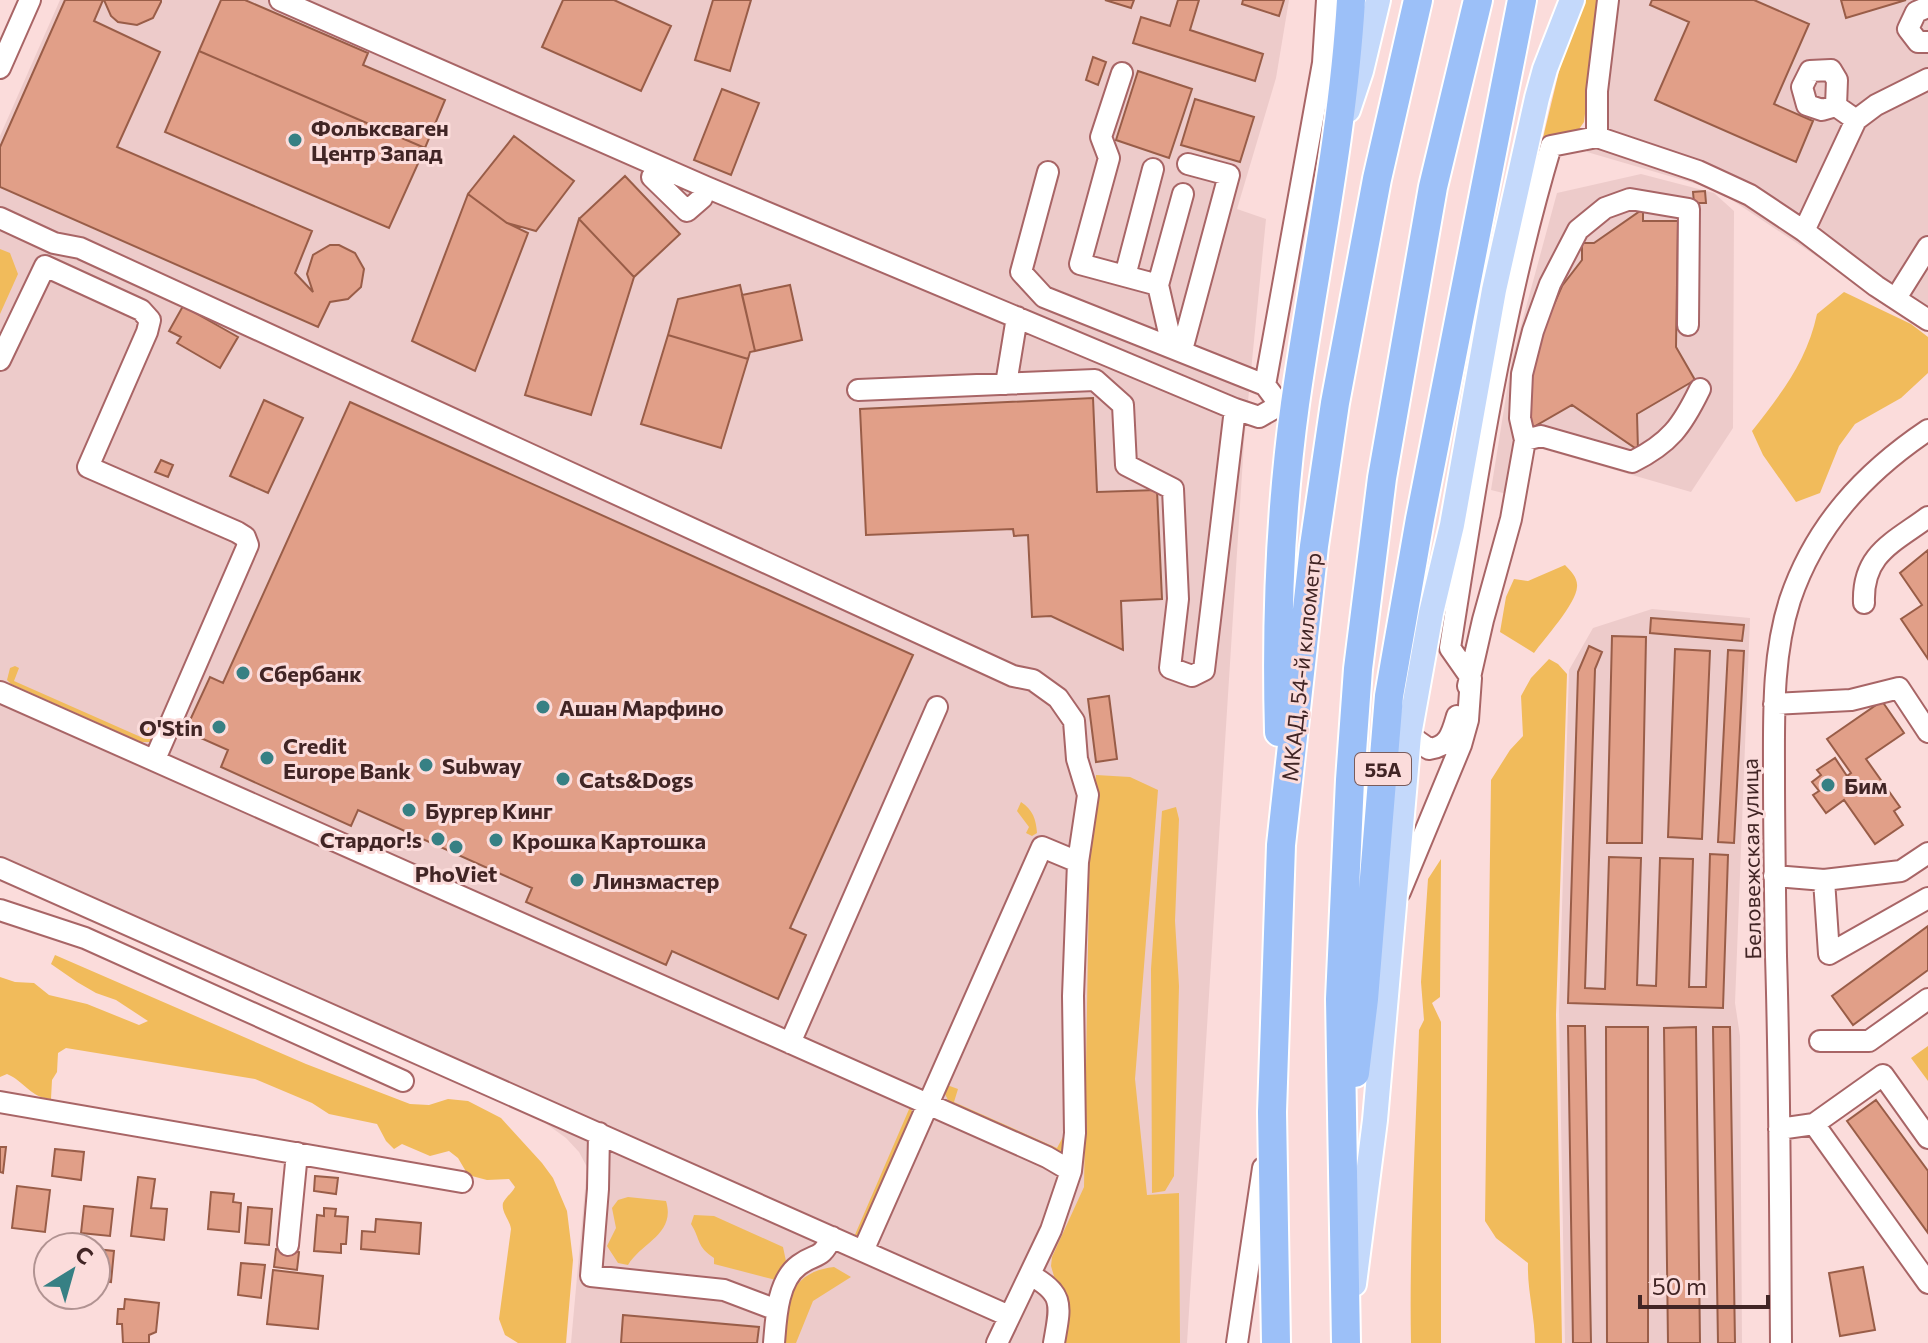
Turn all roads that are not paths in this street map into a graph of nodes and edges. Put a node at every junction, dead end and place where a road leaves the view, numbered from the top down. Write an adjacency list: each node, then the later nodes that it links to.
1 (30, 0): 15 (street)
2 (280, 0): 26 (street)
3 (1327, 0): 42 (street)
4 (1351, 0): 21 (highway)
5 (1378, 0): 21 (main road)
6 (1418, 0): 59 (highway, МКАД, 54-й километр)
7 (1478, 0): 83 (highway)
8 (1522, 0): 14 (highway, 55А)
9 (1533, 0): 14 (main road)
10 (1572, 0): 57 (main road)
11 (1608, 0): 20 (street)
12 (1928, 7): 13 (street)
13 (1928, 42)
14 (1513, 54): 83 (highway, 55А)
15 (0, 68)
16 (1122, 73): 33 (street)
17 (1928, 79): 19 (street)
18 (1836, 106): 19 (street)
19 (1856, 120): 29 (street)
20 (1597, 137): 29 (street); 51 (street)
21 (1334, 153): 45 (highway)
22 (1188, 164): 39 (street)
23 (1153, 169): 33 (street)
24 (1048, 172): 39 (street)
25 (652, 177): 26 (street)
26 (706, 187): 36 (street)
27 (1183, 194): 34 (street)
28 (0, 218): 30 (street)
29 (1804, 231): 35 (street)
30 (54, 243): 32 (street); 61 (street)
31 (1928, 247): 35 (street)
32 (45, 266): 40 (street); 58 (street)
33 (1125, 276): 34 (street)
34 (1158, 285): 39 (street)
35 (1896, 298): 37 (street)
36 (1017, 317): 41 (street); 46 (street)
37 (1928, 320)
38 (1688, 325): 48 (street)
39 (1177, 348): 42 (street)
40 (0, 360)
41 (1006, 384): 44 (street); 46 (street)
42 (1265, 385): 45 (street)
43 (1700, 389): 48 (street)
44 (858, 390)
45 (1287, 407): 46 (street); 59 (highway)
46 (1235, 409)
47 (1927, 434): 53 (street, Беловежская улица)
48 (1525, 440): 51 (street)
49 (1928, 517): 50 (street)
50 (1864, 603)
51 (1471, 678): 57 (street); 67 (street)
52 (0, 692): 58 (street)
53 (1774, 704): 55 (street); 63 (street, Беловежская улица)
54 (937, 707): 72 (street)
55 (1922, 710): 56 (street)
56 (1928, 732)
57 (1409, 735): 67 (main road)
58 (155, 759): 72 (street)
59 (1281, 845): 76 (highway, МКАД, 54-й километр)
60 (1928, 853): 64 (street)
61 (1078, 862): 75 (street); 82 (street)
62 (0, 868): 69 (street)
63 (1774, 876): 64 (street); 78 (street, Беловежская улица)
64 (1824, 880): 65 (street)
65 (1928, 898)
66 (0, 910): 70 (street)
67 (1389, 931): 92 (main road)
68 (1928, 999): 71 (street)
69 (308, 1005): 70 (street); 79 (street)
70 (296, 1033): 73 (street)
71 (1820, 1041)
72 (790, 1043): 75 (street)
73 (403, 1081)
74 (0, 1102): 81 (street)
75 (928, 1104): 82 (street); 87 (street)
76 (1272, 1112): 96 (street); 97 (highway, МКАД, 54-й километр)
77 (1814, 1124): 78 (street); 80 (street); 89 (street)
78 (1779, 1129): 98 (street, Беловежская улица)
79 (599, 1133): 85 (street); 90 (street)
80 (1928, 1138)
81 (297, 1153): 84 (street); 86 (street)
82 (1071, 1171): 88 (street)
83 (1343, 1172): 92 (highway)
84 (462, 1182)
85 (832, 1237): 87 (street); 90 (street)
86 (288, 1245)
87 (863, 1251): 91 (street)
88 (1030, 1275): 91 (street); 95 (street)
89 (1928, 1283)
90 (777, 1310): 93 (street)
91 (1009, 1316): 94 (street)
92 (1346, 1340)
93 (774, 1343)
94 (997, 1343)
95 (1054, 1343)
96 (1237, 1343)
97 (1276, 1343)
98 (1781, 1343)

